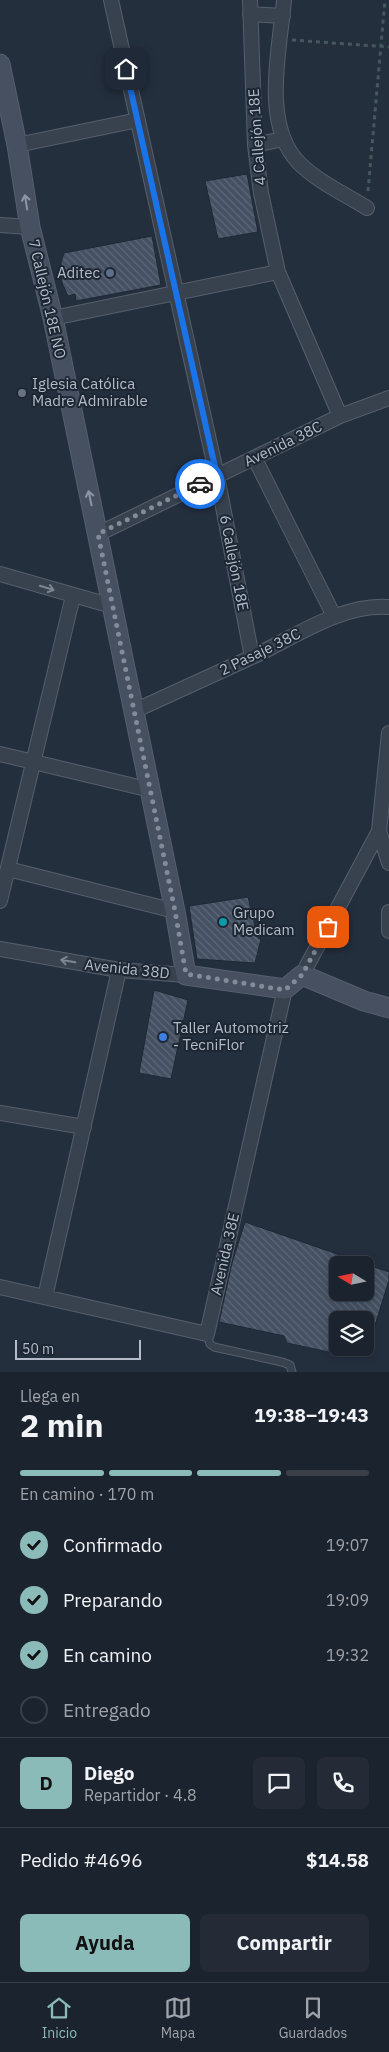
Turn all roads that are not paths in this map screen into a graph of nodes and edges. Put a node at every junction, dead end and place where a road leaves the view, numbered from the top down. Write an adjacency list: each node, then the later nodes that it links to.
1 (111, 0): 6 (street, 6 Callejón 18E)
2 (284, 0): 4 (street)
3 (250, 7): 4 (street); 9 (street, 4 Callejón 18E)
4 (283, 16): 7 (street)
5 (0, 68): 8 (street, 7 Callejón 18E NO)
6 (138, 120): 8 (street); 14 (street, 6 Callejón 18E)
7 (283, 139): 9 (street); 10 (street)
8 (17, 145): 12 (street, 7 Callejón 18E NO, one-way to 8)
9 (255, 145): 13 (street, 4 Callejón 18E)
10 (367, 208)
11 (0, 225): 12 (street)
12 (30, 226): 15 (street, 7 Callejón 18E NO)
13 (278, 272): 14 (street); 17 (street, 4 Callejón 18E)
14 (176, 293): 15 (street); 19 (street, 6 Callejón 18E)
15 (53, 318): 20 (street, 7 Callejón 18E NO, one-way to 15)
16 (389, 398): 17 (street, Avenida 38C)
17 (340, 416): 18 (street, Avenida 38C)
18 (255, 459): 19 (street, Avenida 38C); 25 (street)
19 (217, 476): 20 (street, Avenida 38C); 26 (street, 6 Callejón 18E)
20 (98, 534): 23 (street, 7 Callejón 18E NO)
21 (0, 574): 22 (street, one-way to 22)
22 (72, 596): 23 (street); 30 (street)
23 (112, 606): 27 (street, 7 Callejón 18E NO)
24 (389, 607): 25 (street, 2 Pasaje 38C)
25 (334, 616): 26 (street, 2 Pasaje 38C)
26 (252, 657): 27 (street, 2 Pasaje 38C)
27 (134, 710): 31 (street, 7 Callejón 18E NO)
28 (389, 733): 32 (street)
29 (0, 754): 30 (street)
30 (32, 762): 31 (street); 34 (street)
31 (151, 790): 36 (street, 7 Callejón 18E NO)
32 (379, 831): 33 (street); 42 (street)
33 (389, 863)
34 (8, 869): 35 (street); 36 (street)
35 (0, 901)
36 (175, 911): 41 (street, 7 Callejón 18E NO)
37 (389, 912): 38 (street)
38 (389, 931)
39 (0, 949): 40 (street, Avenida 38D, one-way to 39)
40 (119, 970): 41 (street, Avenida 38D); 46 (street)
41 (186, 974): 43 (street, Avenida 38D)
42 (302, 975): 43 (street); 44 (street)
43 (285, 990): 49 (street, Avenida 38E)
44 (389, 1008)
45 (0, 1113): 46 (street)
46 (84, 1127): 48 (street)
47 (0, 1287): 48 (street)
48 (45, 1297): 49 (street)
49 (207, 1334): 50 (lane)
50 (292, 1372)

